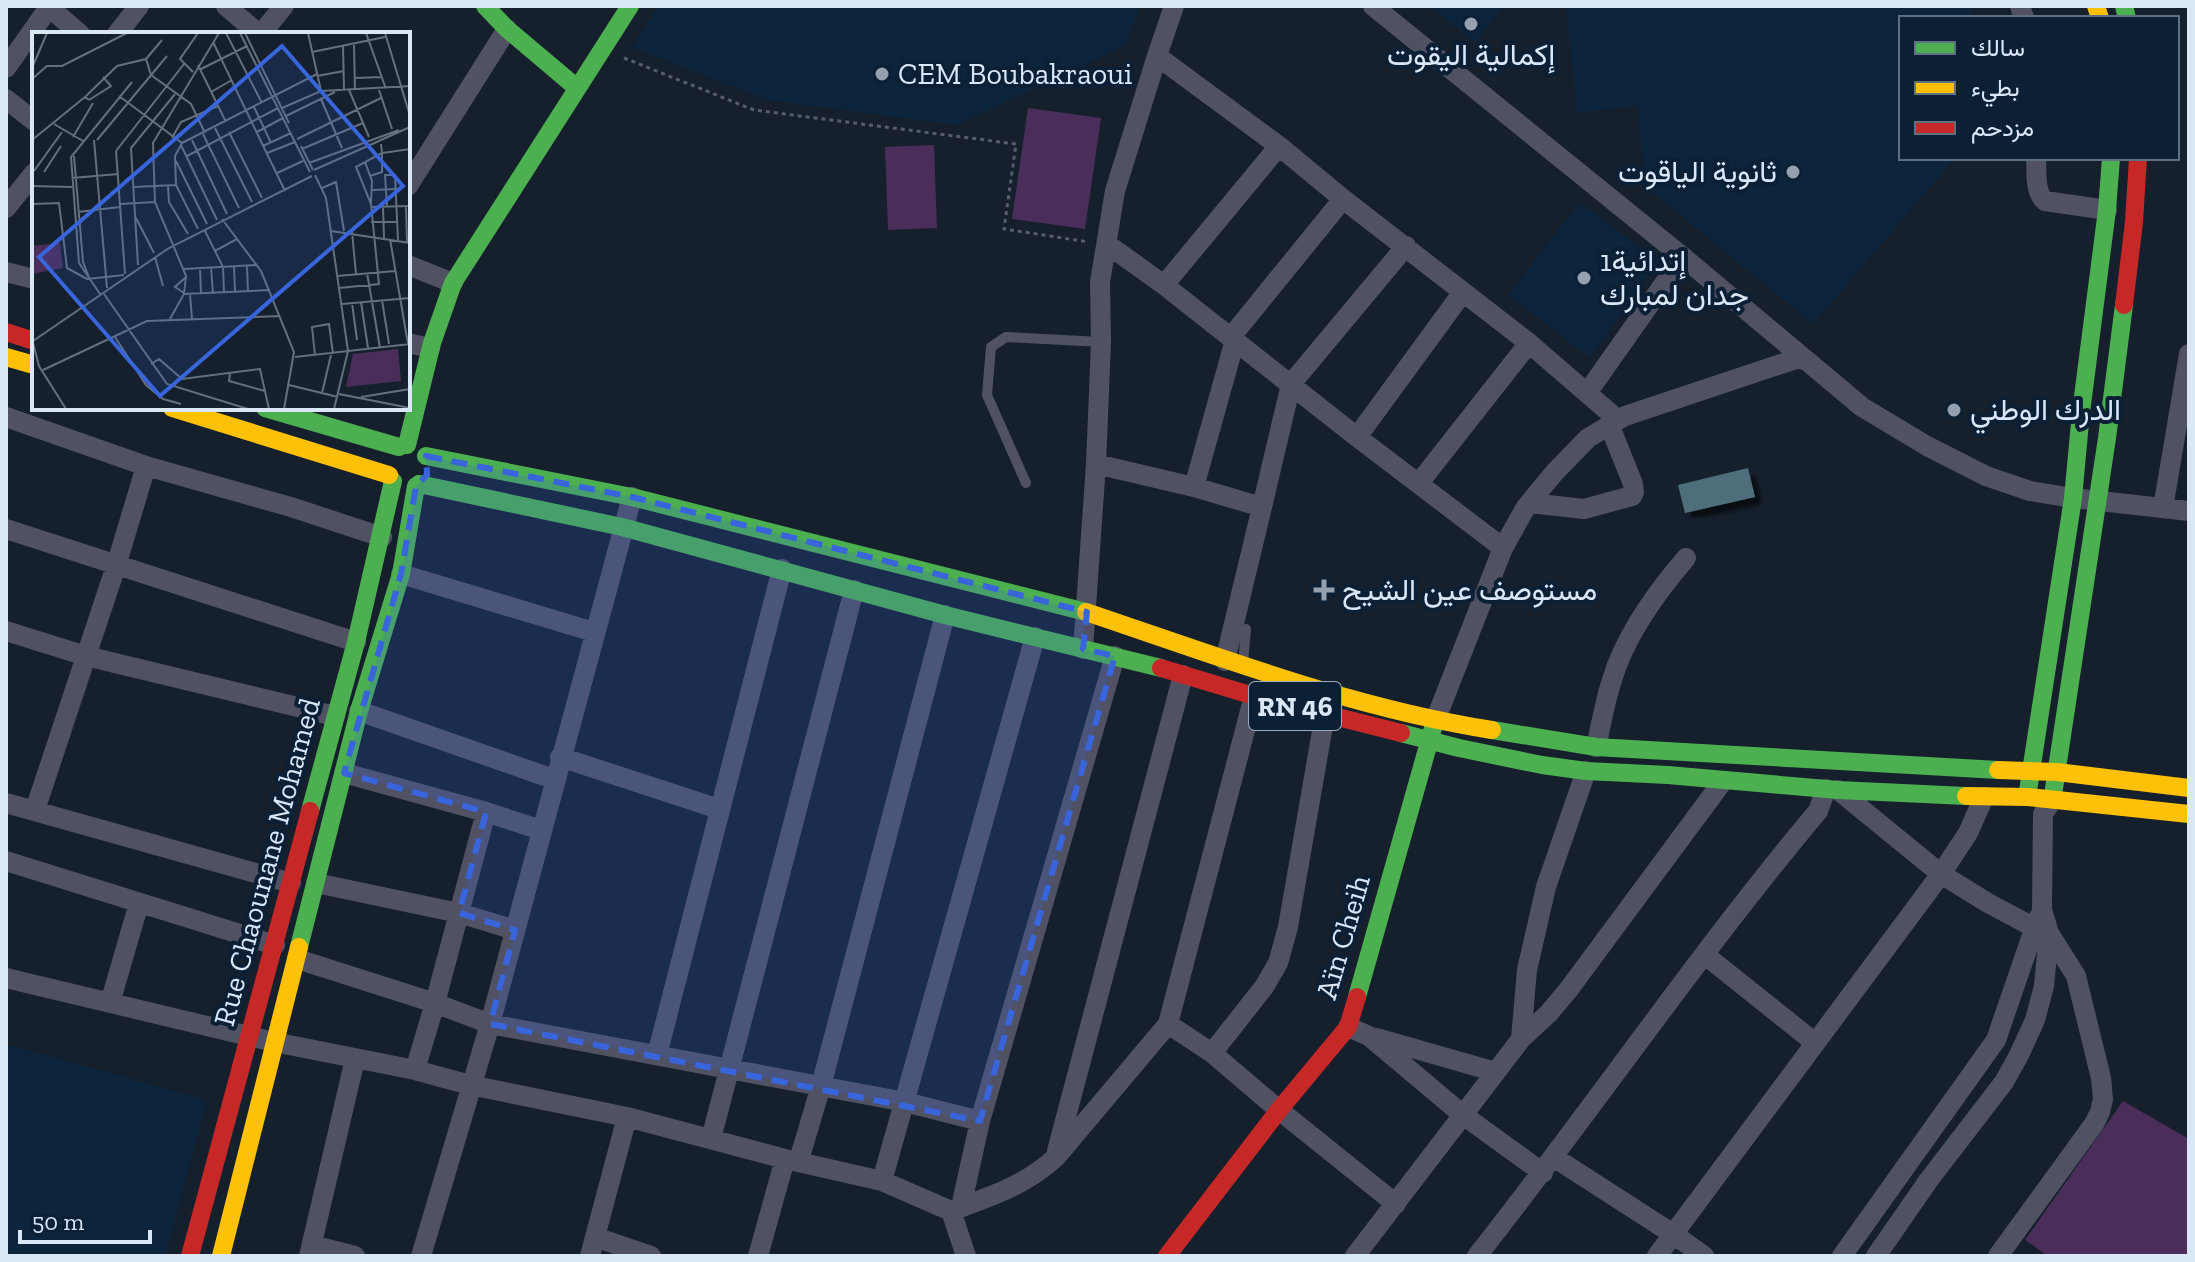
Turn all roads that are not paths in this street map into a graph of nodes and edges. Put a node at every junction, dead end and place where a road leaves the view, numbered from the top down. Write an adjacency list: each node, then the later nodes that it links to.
1 (139, 6): 11 (street)
2 (226, 6): 12 (street)
3 (284, 6): 13 (street)
4 (485, 6): 9 (main road)
5 (630, 6): 16 (main road)
6 (1174, 6): 14 (street)
7 (1373, 6): 30 (street)
8 (49, 7): 10 (street); 15 (street)
9 (507, 29): 16 (main road); 24 (street)
10 (78, 32)
11 (119, 32)
12 (258, 32)
13 (262, 32)
14 (1157, 56): 19 (street); 28 (street)
15 (6, 68)
16 (577, 88): 34 (main road)
17 (6, 99): 18 (street)
18 (32, 119)
19 (1279, 146): 25 (street); 35 (street)
20 (2036, 160): 27 (street)
21 (2111, 160): 27 (main road)
22 (2138, 160): 66 (main road)
23 (32, 176): 26 (street)
24 (410, 183)
25 (1343, 199): 29 (street); 38 (street)
26 (6, 208)
27 (2107, 210): 65 (main road)
28 (1107, 244): 35 (street); 40 (street)
29 (1406, 246): 36 (street); 48 (street)
30 (1683, 257): 46 (street); 49 (street)
31 (410, 266): 34 (street)
32 (6, 272): 33 (street)
33 (32, 278)
34 (453, 283): 43 (main road)
35 (1164, 285): 38 (street)
36 (1463, 292): 42 (street); 54 (street)
37 (6, 332): 39 (main road)
38 (1233, 339): 48 (street); 63 (street)
39 (32, 340)
40 (1101, 342): 57 (street); 60 (lane)
41 (410, 343): 43 (street)
42 (1529, 343): 49 (street); 61 (street)
43 (430, 348): 55 (main road)
44 (2189, 354): 69 (street)
45 (6, 357): 47 (main road)
46 (1802, 357): 53 (street); 65 (street)
47 (32, 364)
48 (1291, 384): 54 (street); 68 (street)
49 (1587, 393): 53 (street)
50 (178, 410): 59 (main road)
51 (272, 410): 55 (main road)
52 (6, 417): 58 (street)
53 (1613, 422): 67 (street); 67 (street)
54 (1357, 437): 61 (street)
55 (403, 446): 56 (main road); 59 (main road)
56 (426, 456): 62 (main road); 64 (main road, RN 46)
57 (1096, 464): 63 (street); 80 (street)
58 (146, 466): 73 (street); 76 (street)
59 (391, 478): 62 (main road); 73 (main road, Rue Chaounane Mohamed)
60 (1026, 483)
61 (1419, 483): 74 (street)
62 (418, 485): 71 (main road, RN 46); 78 (main road, Rue Chaounane Mohamed)
63 (1194, 487): 68 (street)
64 (632, 497): 71 (street); 80 (main road, RN 46)
65 (2073, 498): 66 (street); 99 (main road)
66 (2098, 500): 69 (street); 101 (main road)
67 (1530, 503): 74 (street)
68 (1262, 507): 90 (street)
69 (2163, 508): 70 (street)
70 (2189, 511)
71 (622, 527): 77 (main road, RN 46); 84 (street)
72 (6, 529): 76 (street)
73 (382, 537): 86 (main road, Rue Chaounane Mohamed)
74 (1503, 548): 96 (street)
75 (1686, 558): 97 (street)
76 (116, 566): 86 (street); 88 (street)
77 (782, 569): 79 (main road, RN 46); 111 (street)
78 (401, 574): 84 (street); 93 (main road, Rue Chaounane Mohamed)
79 (854, 590): 81 (main road, RN 46); 141 (street)
80 (1087, 612): 87 (street); 90 (main road, RN 46)
81 (945, 615): 85 (main road, RN 46); 145 (street)
82 (1246, 629): 90 (lane)
83 (6, 631): 88 (street)
84 (594, 632): 98 (street)
85 (1035, 637): 87 (main road, RN 46); 146 (street)
86 (356, 642): 95 (main road, Rue Chaounane Mohamed)
87 (1083, 649): 89 (main road, RN 46)
88 (86, 656): 95 (street); 112 (street)
89 (1115, 656): 91 (main road, RN 46); 150 (street)
90 (1234, 663): 96 (main road, RN 46)
91 (1183, 675): 92 (main road, RN 46); 152 (street)
92 (1254, 696): 94 (main road, RN 46); 131 (street)
93 (359, 711): 102 (main road, Rue Chaounane Mohamed); 103 (street)
94 (1325, 714): 96 (main road, RN 46); 138 (street)
95 (335, 716): 118 (main road, Rue Chaounane Mohamed)
96 (1433, 731): 97 (main road, RN 46); 100 (main road, RN 46); 132 (main road, Aïn Cheih)
97 (1596, 747): 99 (main road, RN 46)
98 (560, 757): 103 (street); 111 (street)
99 (2030, 770): 101 (main road, RN 46); 108 (main road)
100 (1586, 771): 104 (main road, RN 46); 135 (street)
101 (2057, 772): 105 (main road, RN 46); 110 (main road)
102 (344, 773): 113 (street); 119 (main road, Rue Chaounane Mohamed)
103 (556, 780): 115 (street)
104 (1723, 781): 106 (main road, RN 46); 135 (street)
105 (2189, 788)
106 (1832, 790): 107 (main road, RN 46); 117 (street); 125 (street)
107 (1984, 797): 108 (main road, RN 46); 117 (street)
108 (2028, 797): 110 (street)
109 (6, 803): 112 (street)
110 (2048, 807): 114 (main road); 122 (street)
111 (719, 809): 139 (street)
112 (35, 810): 118 (street)
113 (486, 812): 115 (street); 121 (street)
114 (2189, 814)
115 (541, 830): 123 (street)
116 (6, 861): 120 (street)
117 (1941, 874): 122 (street); 137 (street)
118 (291, 883): 124 (main road, Rue Chaounane Mohamed)
119 (316, 883): 121 (street); 126 (main road, Rue Chaounane Mohamed)
120 (139, 903): 124 (street); 128 (street)
121 (459, 913): 123 (street); 129 (street)
122 (2041, 924): 175 (street); 176 (street); 177 (street)
123 (515, 930): 130 (street)
124 (275, 945): 133 (main road, Rue Chaounane Mohamed)
125 (1705, 955): 137 (street); 154 (street)
126 (297, 959): 129 (street); 136 (main road, Rue Chaounane Mohamed)
127 (6, 978): 128 (street)
128 (110, 1003): 133 (street)
129 (435, 1003): 130 (street); 142 (street)
130 (490, 1024): 139 (street); 144 (street)
131 (1168, 1024): 138 (street); 152 (street)
132 (1348, 1027): 134 (street, Aïn Cheih); 147 (main road)
133 (251, 1036): 136 (street); 157 (main road, Rue Chaounane Mohamed)
134 (1369, 1036): 143 (street); 148 (street, Aïn Cheih)
135 (1521, 1039): 143 (street)
136 (274, 1042): 140 (street); 159 (main road, Rue Chaounane Mohamed)
137 (1814, 1042): 160 (street)
138 (1212, 1053): 147 (street)
139 (657, 1055): 141 (street)
140 (355, 1059): 142 (street); 162 (street)
141 (730, 1069): 145 (street); 151 (street)
142 (415, 1070): 144 (street)
143 (1496, 1072): 148 (street)
144 (470, 1085): 149 (street); 166 (street)
145 (821, 1086): 146 (street); 153 (street)
146 (905, 1102): 150 (street); 155 (street)
147 (1279, 1110): 156 (street); 170 (main road)
148 (1463, 1115): 154 (street, Aïn Cheih); 156 (street)
149 (627, 1117): 151 (street); 161 (street)
150 (980, 1121): 158 (street)
151 (711, 1139): 153 (street)
152 (1056, 1157): 158 (street)
153 (792, 1160): 155 (street); 168 (street)
154 (1549, 1165): 160 (street, Aïn Cheih); 172 (street)
155 (882, 1181): 158 (street)
156 (1396, 1204): 171 (street)
157 (203, 1205): 159 (main road); 163 (main road, Rue Chaounane Mohamed)
158 (956, 1209): 169 (street)
159 (232, 1212): 164 (main road, Rue Chaounane Mohamed)
160 (1673, 1234): 173 (street); 174 (street, Aïn Cheih)
161 (592, 1246): 167 (street)
162 (311, 1250): 165 (street)
163 (190, 1256)
164 (221, 1256)
165 (355, 1256)
166 (421, 1256)
167 (651, 1256)
168 (758, 1256)
169 (966, 1256)
170 (1167, 1256)
171 (1355, 1256)
172 (1477, 1256)
173 (1657, 1256)
174 (1704, 1256)
175 (1842, 1256)
176 (1876, 1256)
177 (1998, 1256)

